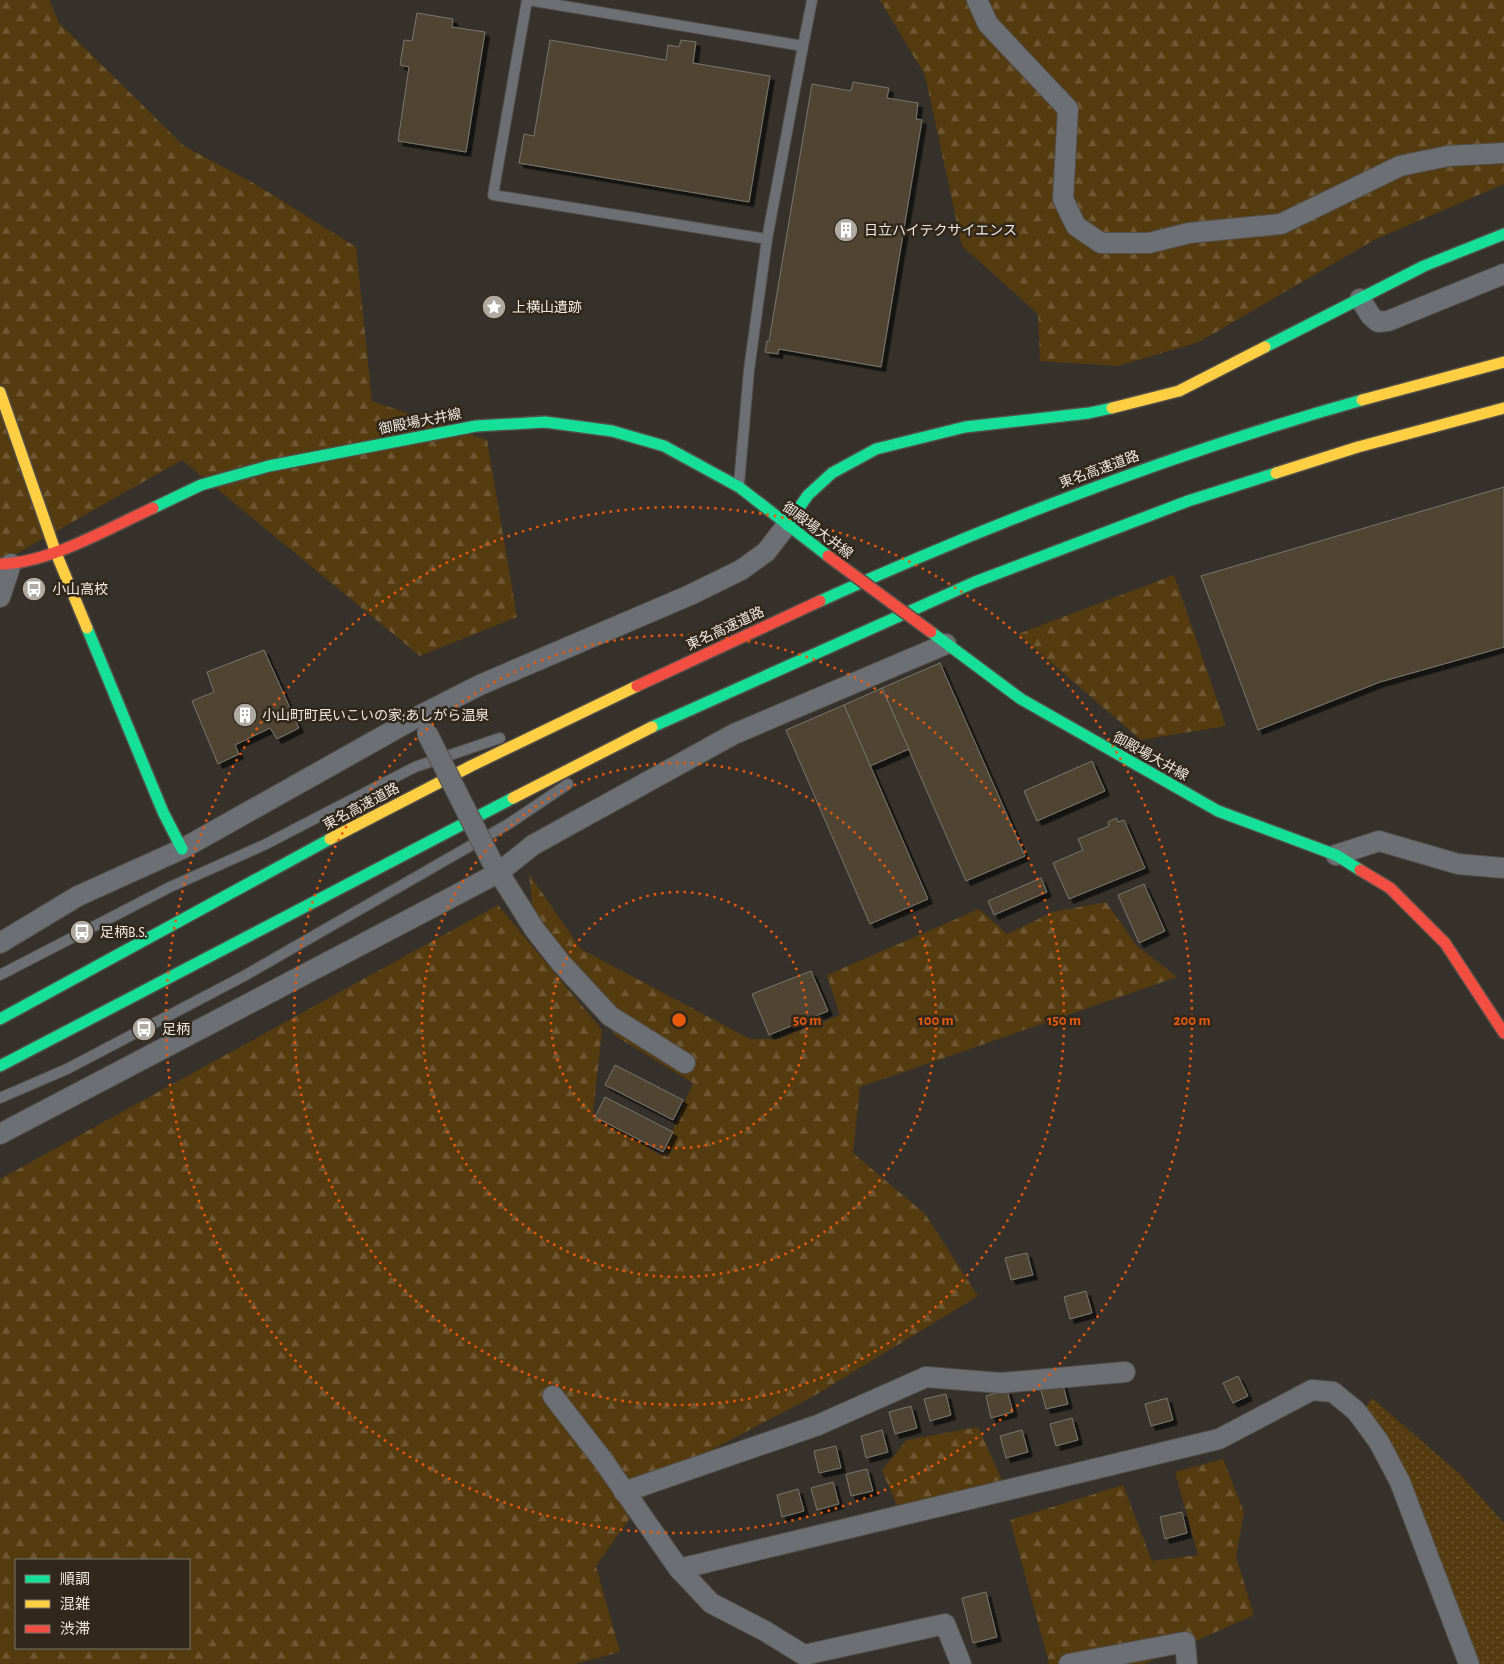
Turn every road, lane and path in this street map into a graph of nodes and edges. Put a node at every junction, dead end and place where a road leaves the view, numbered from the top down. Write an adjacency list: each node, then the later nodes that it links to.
1 (527, 0): 4 (lane); 7 (lane)
2 (812, 0): 4 (lane)
3 (977, 0): 5 (street)
4 (803, 46): 7 (lane)
5 (1504, 153)
6 (1504, 234): 9 (main road)
7 (767, 239): 13 (lane)
8 (1504, 274): 9 (street)
9 (1360, 299): 14 (main road)
10 (1504, 362): 19 (main road, 東名高速道路)
11 (0, 392): 15 (main road)
12 (1504, 408): 21 (main road)
13 (739, 487): 14 (main road, 御殿場大井線); 15 (main road, 御殿場大井線)
14 (787, 525): 18 (main road, 御殿場大井線, bridge); 20 (street)
15 (56, 553): 16 (main road, 御殿場大井線); 24 (main road)
16 (5, 564): 17 (street)
17 (0, 597)
18 (939, 638): 25 (main road, 御殿場大井線); 26 (street)
19 (605, 700): 22 (lane); 30 (main road, 東名高速道路)
20 (423, 725): 24 (street); 26 (street, bridge)
21 (654, 726): 33 (main road); 34 (lane)
22 (524, 729)
23 (506, 736): 29 (lane)
24 (182, 849): 28 (street)
25 (1336, 855): 27 (street); 31 (main road, 御殿場大井線)
26 (495, 867): 32 (street); 35 (street)
27 (1504, 868)
28 (0, 943)
29 (0, 975)
30 (0, 1018)
31 (1504, 1033)
32 (685, 1063)
33 (0, 1066)
34 (0, 1098)
35 (0, 1134)
36 (1124, 1372): 38 (street)
37 (553, 1396): 38 (street)
38 (624, 1492): 39 (street)
39 (679, 1569): 40 (street); 43 (street)
40 (961, 1664)
41 (1069, 1664): 42 (street)
42 (1187, 1664)
43 (1469, 1664)

